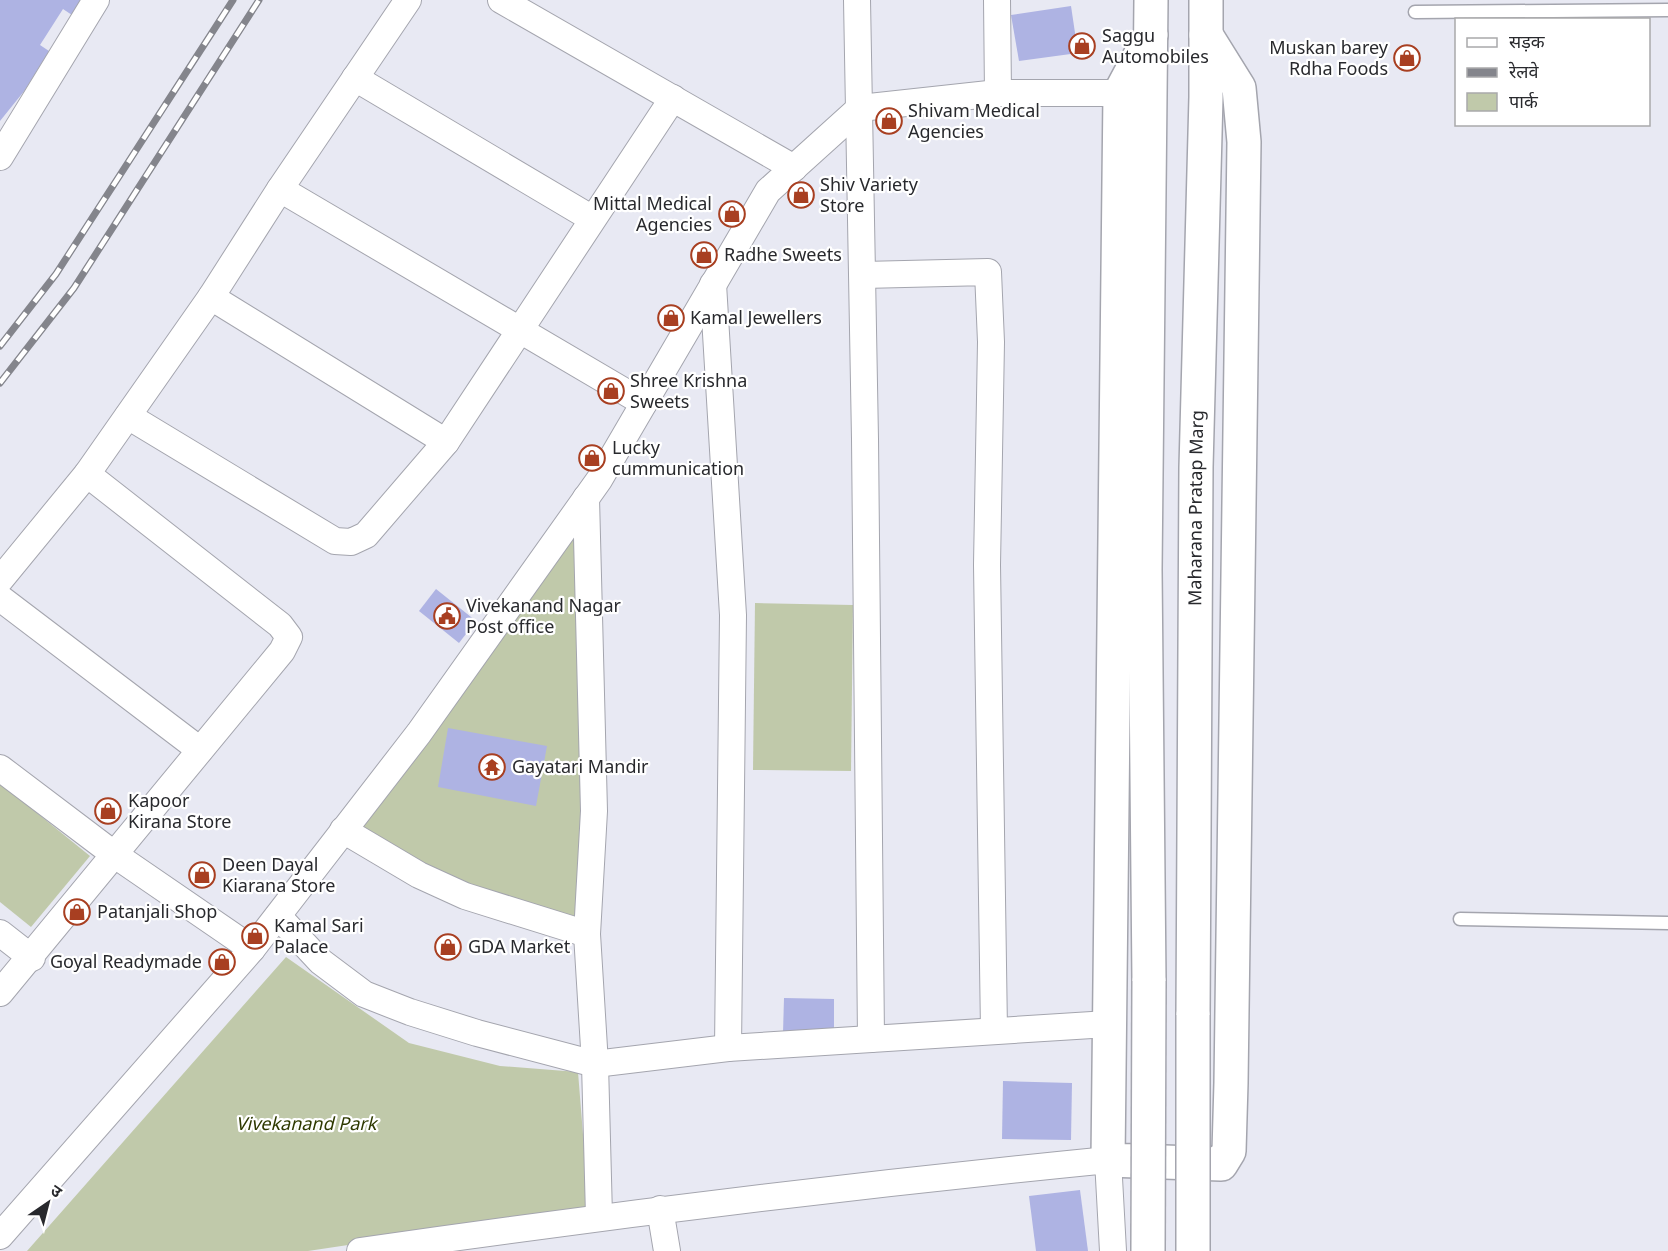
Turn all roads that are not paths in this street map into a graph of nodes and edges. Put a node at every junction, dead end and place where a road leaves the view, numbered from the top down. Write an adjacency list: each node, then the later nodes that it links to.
1 (96, 0): 17 (street)
2 (408, 0): 12 (street)
3 (501, 0): 15 (street)
4 (856, 0): 16 (street)
5 (998, 0): 13 (street)
6 (1151, 0): 10 (main road)
7 (1206, 0): 11 (main road, Maharana Pratap Marg)
8 (1668, 10): 9 (lane)
9 (1415, 12)
10 (1151, 35): 14 (main road); 56 (main road, bridge)
11 (1206, 35): 49 (main road); 57 (main road, Maharana Pratap Marg, bridge)
12 (355, 78): 19 (street); 20 (street)
13 (998, 93): 14 (street); 16 (street)
14 (1120, 93): 44 (main road)
15 (673, 98): 18 (street); 20 (street)
16 (860, 108): 18 (street); 21 (street)
17 (0, 158)
18 (794, 168): 22 (street)
19 (280, 189): 23 (street); 24 (street)
20 (591, 218): 24 (street)
21 (862, 275): 45 (street); 46 (street)
22 (713, 284): 25 (street); 47 (street)
23 (211, 297): 26 (street); 27 (street)
24 (518, 331): 25 (street); 27 (street)
25 (644, 403): 29 (street)
26 (128, 416): 27 (street); 28 (street)
27 (446, 442)
28 (87, 474): 30 (street); 32 (street)
29 (586, 498): 34 (street); 40 (street)
30 (0, 580)
31 (0, 598): 32 (street)
32 (200, 750): 35 (street)
33 (0, 768): 35 (street)
34 (343, 830): 36 (street); 40 (street)
35 (115, 855): 41 (street); 42 (street)
36 (278, 916): 41 (street); 48 (street)
37 (1460, 919): 38 (lane)
38 (1668, 922)
39 (0, 933): 42 (street)
40 (587, 934): 48 (street)
41 (252, 949): 52 (street)
42 (32, 958): 43 (street)
43 (0, 993)
44 (1108, 1024): 45 (street); 49 (main road)
45 (994, 1031): 46 (street)
46 (871, 1039): 47 (street)
47 (728, 1048): 48 (street)
48 (595, 1064): 51 (street)
49 (1108, 1160): 50 (street); 55 (street)
50 (660, 1209): 51 (street); 54 (street)
51 (599, 1216): 53 (street)
52 (0, 1236)
53 (360, 1251)
54 (667, 1251)
55 (1113, 1251)
56 (1148, 1251)
57 (1193, 1251)

